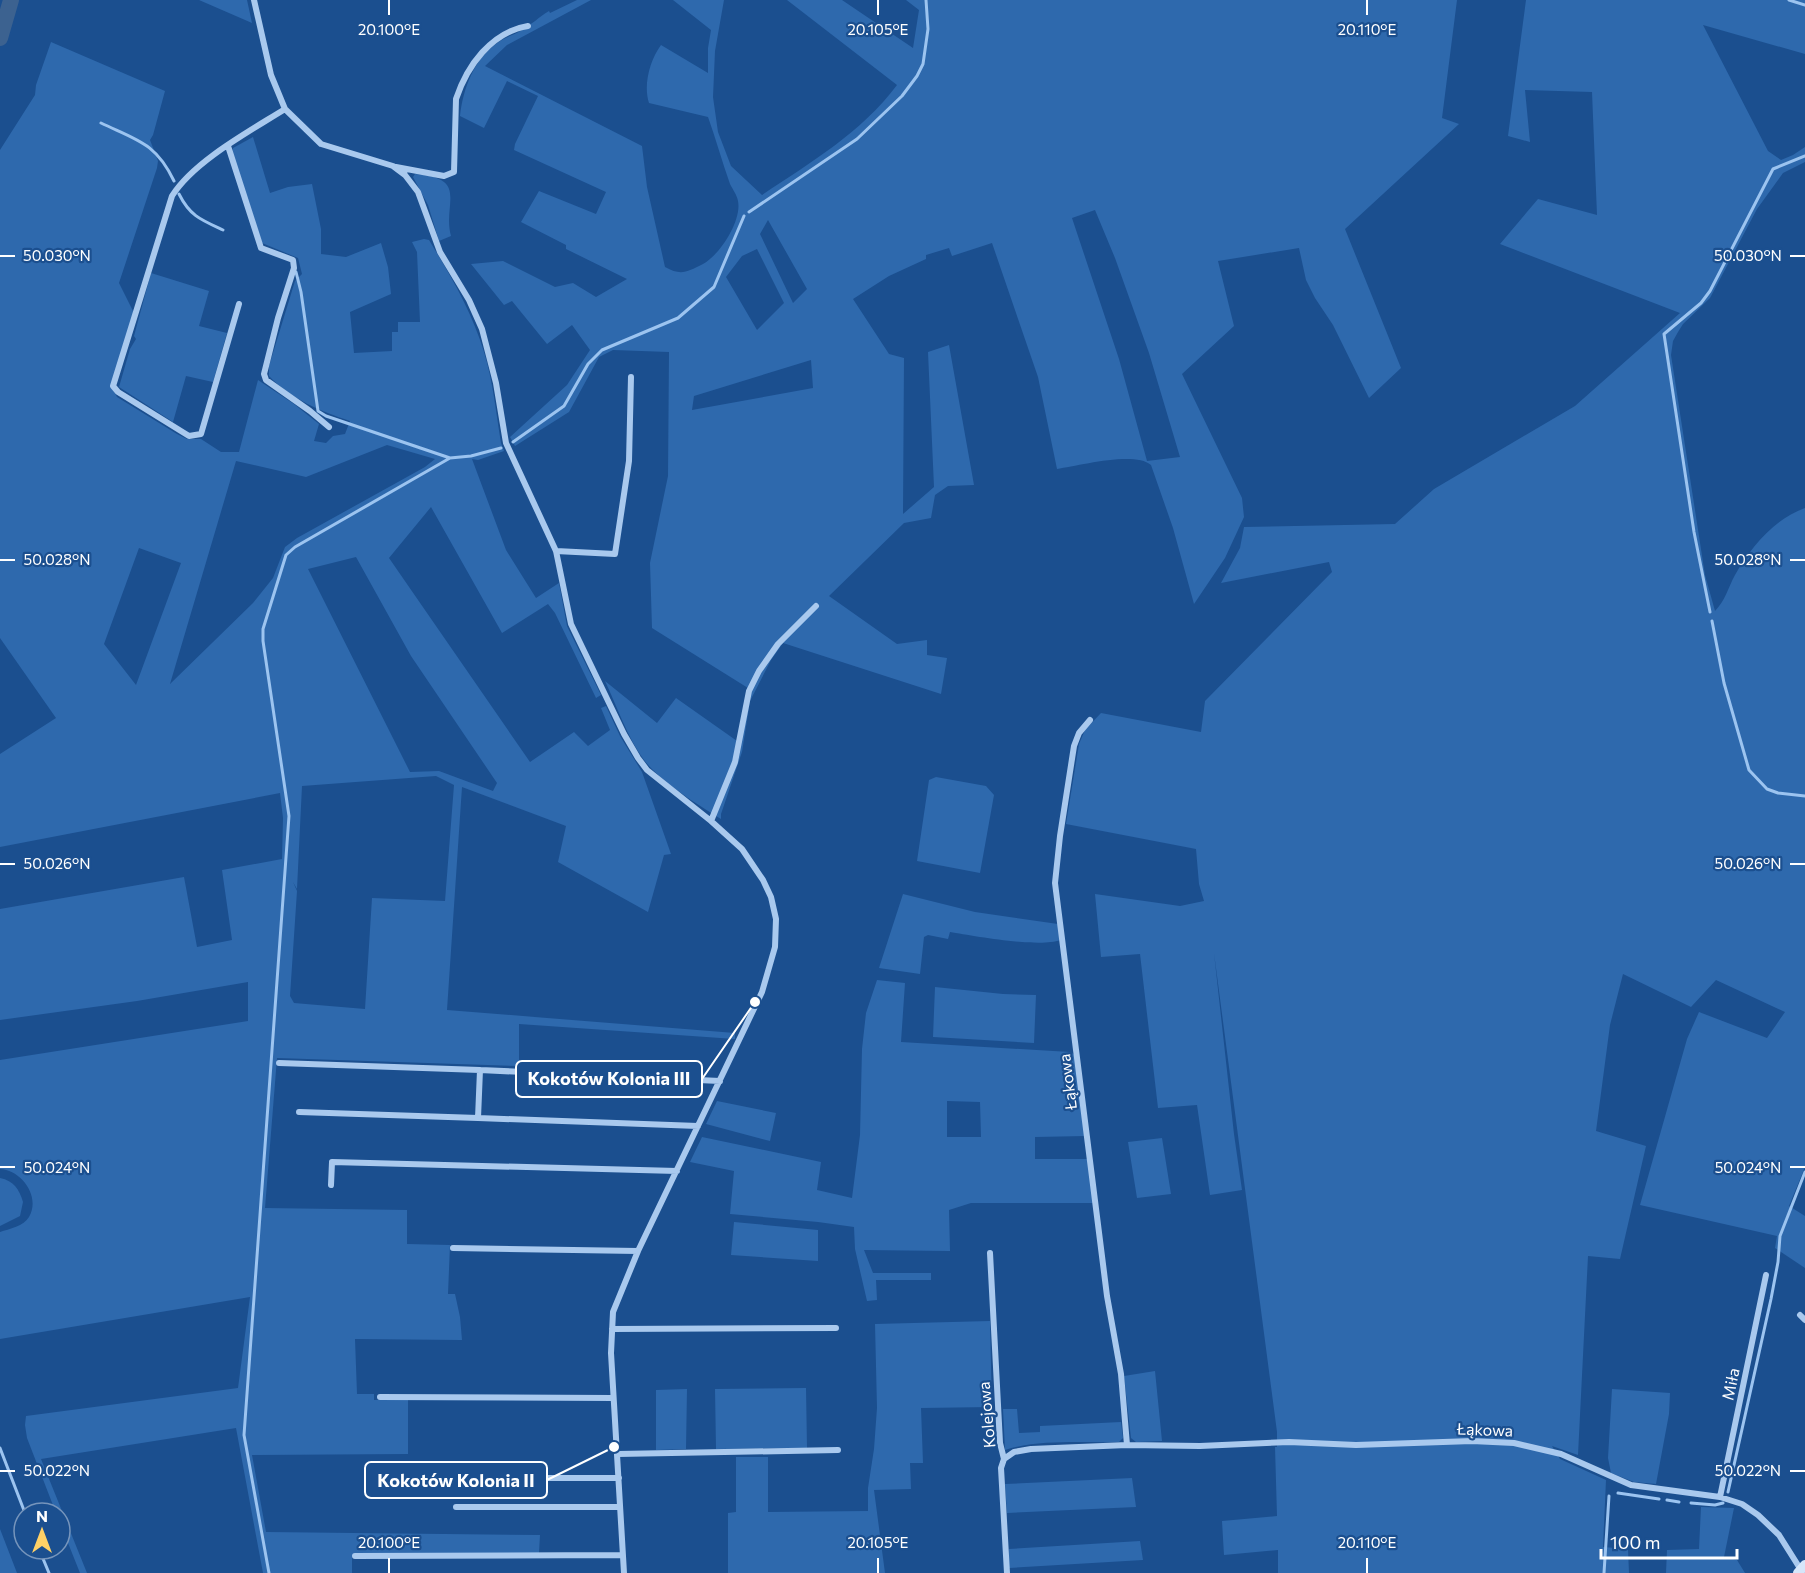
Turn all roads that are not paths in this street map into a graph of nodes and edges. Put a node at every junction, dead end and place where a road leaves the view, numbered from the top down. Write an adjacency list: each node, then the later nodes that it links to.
1 (254, 0): 3 (street)
2 (528, 26): 5 (street)
3 (285, 109): 4 (street); 5 (street)
4 (228, 146): 6 (street); 8 (street)
5 (393, 166): 9 (street)
6 (239, 304)
7 (631, 377): 9 (street)
8 (329, 427)
9 (556, 551): 12 (street)
10 (816, 606): 12 (street)
11 (1090, 720): 29 (street, Łąkowa)
12 (711, 821): 15 (street)
13 (279, 1063): 14 (street)
14 (480, 1070): 15 (street); 17 (street)
15 (720, 1082): 18 (street)
16 (299, 1112): 17 (street)
17 (478, 1118): 18 (street)
18 (698, 1126): 19 (street)
19 (677, 1171): 20 (street); 22 (street)
20 (331, 1185)
21 (453, 1248): 22 (street)
22 (638, 1251): 26 (street)
23 (990, 1253): 32 (street, Kolejowa)
24 (1766, 1275): 35 (street, Miła)
25 (836, 1328): 26 (street)
26 (612, 1329): 28 (street)
27 (380, 1397): 28 (street)
28 (613, 1398): 31 (street)
29 (1127, 1445): 32 (street, Łąkowa); 35 (street, Łąkowa)
30 (838, 1450): 31 (street)
31 (618, 1454): 34 (street)
32 (1004, 1459): 42 (street, Kolejowa)
33 (453, 1478): 34 (street)
34 (619, 1478): 37 (street)
35 (1720, 1497): 40 (street, Łąkowa)
36 (456, 1507): 37 (street)
37 (620, 1507): 39 (street)
38 (355, 1556): 39 (street)
39 (623, 1556): 41 (street)
40 (1801, 1569)
41 (624, 1573)
42 (1007, 1573)

